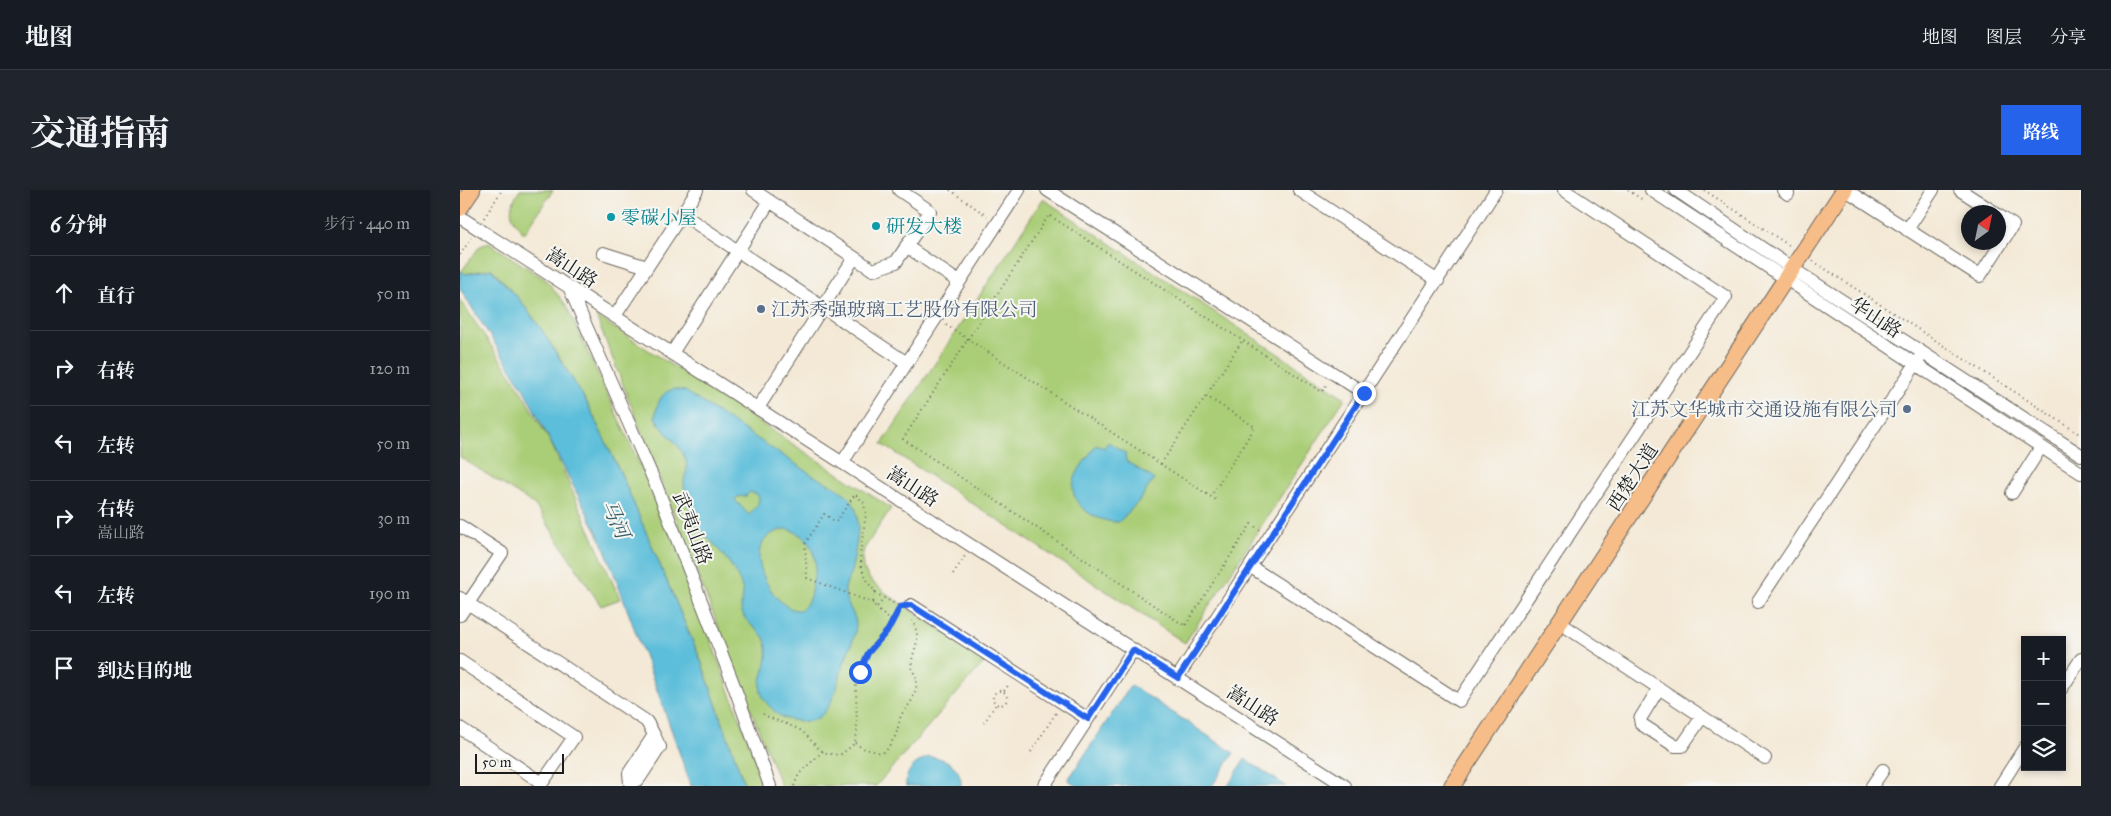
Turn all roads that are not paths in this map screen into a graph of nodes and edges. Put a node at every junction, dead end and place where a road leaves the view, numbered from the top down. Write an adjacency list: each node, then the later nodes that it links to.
1 (472, 190): 17 (main road)
2 (697, 190): 18 (street)
3 (753, 190): 15 (street)
4 (899, 190): 23 (street)
5 (1019, 190): 31 (street)
6 (1047, 190): 39 (street)
7 (1299, 190): 30 (street)
8 (1496, 190): 30 (street)
9 (1564, 190): 47 (street)
10 (1651, 190): 29 (street, 华山路)
11 (1676, 190): 29 (street, 华山路)
12 (1845, 190): 21 (street); 29 (main road, 西楚大道)
13 (1933, 190): 21 (street)
14 (1960, 190): 16 (street)
15 (770, 201): 25 (street); 27 (street)
16 (1983, 205)
17 (460, 208)
18 (682, 214): 25 (street); 28 (street)
19 (460, 217): 32 (street, 嵩山路)
20 (2006, 220): 22 (street)
21 (1908, 230): 24 (street)
22 (2006, 236)
23 (906, 246): 27 (street); 31 (street)
24 (1997, 250)
25 (738, 251): 33 (street); 35 (street)
26 (603, 253): 28 (street)
27 (854, 258): 33 (street)
28 (647, 267): 34 (street)
29 (1790, 275): 36 (street, 华山路); 38 (street, 华山路); 52 (main road, 西楚大道)
30 (1438, 281): 39 (street)
31 (959, 282): 37 (street)
32 (569, 287): 34 (street, 嵩山路); 68 (street, 武夷山路)
33 (822, 307): 37 (street); 40 (street)
34 (615, 316): 35 (street, 嵩山路)
35 (672, 353): 40 (street, 嵩山路)
36 (1923, 353): 38 (street); 42 (street, 华山路)
37 (907, 363): 43 (street)
38 (1915, 365): 41 (street, 华山路); 49 (street)
39 (1364, 393): 47 (street)
40 (758, 408): 43 (street, 嵩山路)
41 (2041, 447): 44 (street, 华山路); 45 (street)
42 (2081, 455)
43 (842, 463): 53 (street, 嵩山路)
44 (2081, 474)
45 (2012, 493)
46 (460, 526): 48 (street)
47 (1251, 567): 56 (street)
48 (464, 601): 51 (street); 62 (street)
49 (1758, 602)
50 (906, 609): 60 (street)
51 (460, 615)
52 (1560, 622): 58 (street); 71 (main road, 西楚大道)
53 (1133, 650): 56 (street, 嵩山路); 60 (street)
54 (2081, 659): 57 (street)
55 (460, 661): 67 (street)
56 (1178, 678): 70 (street, 嵩山路)
57 (2066, 682)
58 (1659, 688): 59 (street); 59 (street)
59 (1702, 717): 64 (street)
60 (1088, 719): 69 (street)
61 (460, 728): 67 (street)
62 (654, 735): 66 (street); 66 (street)
63 (2021, 754): 73 (street)
64 (1765, 758)
65 (1883, 770): 72 (street)
66 (629, 784)
67 (541, 785)
68 (770, 786)
69 (1044, 786)
70 (1345, 786)
71 (1452, 786)
72 (1872, 786)
73 (2000, 786)

